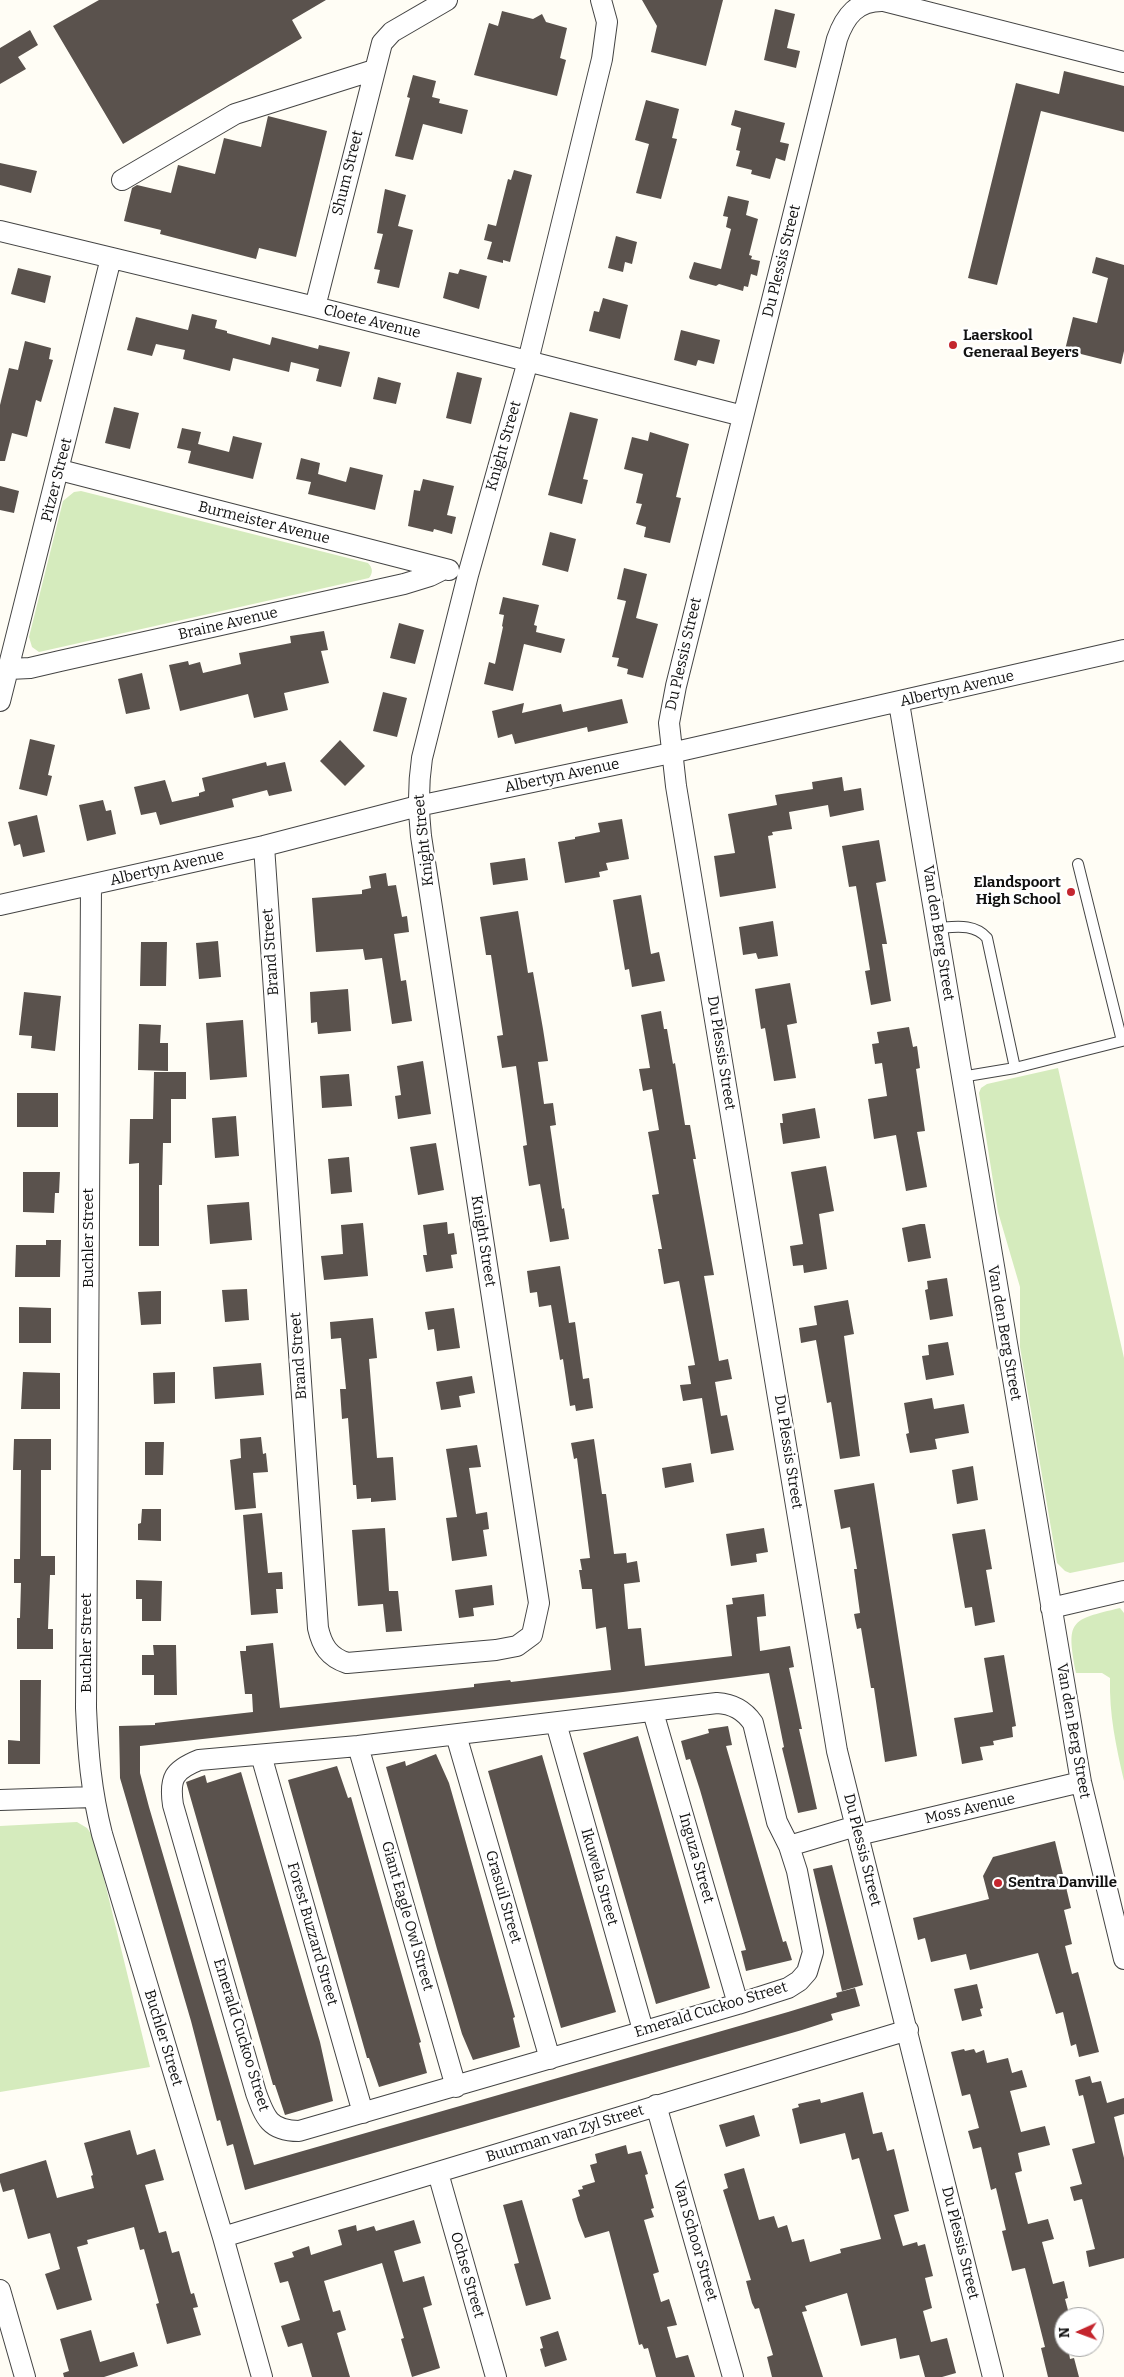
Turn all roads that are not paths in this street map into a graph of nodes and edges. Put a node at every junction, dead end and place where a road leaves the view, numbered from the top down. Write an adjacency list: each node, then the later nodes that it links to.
1 (447, 0): 4 (street, Shum Street)
2 (601, 0): 9 (street, Knight Street)
3 (1124, 62): 10 (street, Du Plessis Street)
4 (374, 70): 5 (street); 8 (street, Shum Street)
5 (122, 180)
6 (0, 232): 7 (street, Cloete Avenue)
7 (111, 258): 8 (street, Cloete Avenue); 11 (street, Pitzer Street)
8 (315, 307): 9 (street, Cloete Avenue)
9 (528, 361): 10 (street, Cloete Avenue); 13 (street, Knight Street)
10 (743, 416): 18 (street, Du Plessis Street)
11 (60, 470): 12 (street, Burmeister Avenue); 15 (street, Pitzer Street)
12 (444, 569): 13 (street, Burmeister Avenue); 15 (street, Braine Avenue)
13 (468, 575): 19 (street, Knight Street)
14 (1124, 650): 17 (street, Albertyn Avenue)
15 (9, 669): 16 (street, Pitzer Street)
16 (0, 701)
17 (899, 703): 18 (street, Albertyn Avenue); 24 (street, Van den Berg Street)
18 (671, 754): 19 (street, Albertyn Avenue); 39 (street, Du Plessis Street)
19 (418, 806): 20 (street, Albertyn Avenue); 30 (street, Knight Street)
20 (264, 846): 22 (street, Albertyn Avenue); 30 (street, Brand Street)
21 (1078, 864): 25 (lane)
22 (90, 885): 23 (street, Albertyn Avenue); 37 (street, Buchler Street)
23 (0, 905)
24 (937, 928): 26 (lane); 27 (street, Van den Berg Street)
25 (1123, 1046): 26 (lane)
26 (1015, 1068): 27 (lane)
27 (961, 1077): 29 (street, Van den Berg Street)
28 (1124, 1591): 29 (street)
29 (1051, 1608): 36 (street, Van den Berg Street)
30 (532, 1636)
31 (653, 1712): 32 (street, Emerald Cuckoo Street); 40 (street, Emerald Cuckoo Street); 42 (street, Inguza Street)
32 (556, 1723): 33 (street, Emerald Cuckoo Street); 43 (street, Ikuwela Street)
33 (456, 1735): 34 (street, Emerald Cuckoo Street); 45 (street, Grasuil Street)
34 (358, 1746): 35 (street, Emerald Cuckoo Street); 46 (street, Giant Eagle Owl Street)
35 (261, 1755): 48 (street, Forest Buzzard Street); 48 (street, Emerald Cuckoo Street)
36 (1081, 1782): 39 (street, Moss Avenue); 41 (street, Van den Berg Street)
37 (92, 1797): 38 (street); 50 (street, Buchler Street)
38 (0, 1800)
39 (857, 1831): 40 (street, Moss Avenue); 44 (street, Du Plessis Street)
40 (789, 1846): 42 (street, Emerald Cuckoo Street)
41 (1124, 1959)
42 (738, 2004): 43 (street, Emerald Cuckoo Street)
43 (643, 2030): 45 (street, Emerald Cuckoo Street)
44 (908, 2030): 47 (street, Buurman van Zyl Street); 56 (street, Du Plessis Street)
45 (550, 2059): 46 (street, Emerald Cuckoo Street)
46 (456, 2086): 48 (street, Emerald Cuckoo Street)
47 (656, 2105): 49 (street, Buurman van Zyl Street); 55 (street, Van Schoor Street)
48 (362, 2113)
49 (438, 2173): 50 (street, Buurman van Zyl Street); 54 (street, Ochse Street)
50 (223, 2237): 53 (street, Buchler Street)
51 (0, 2290): 52 (street)
52 (25, 2377)
53 (262, 2377)
54 (496, 2377)
55 (733, 2377)
56 (994, 2377)

